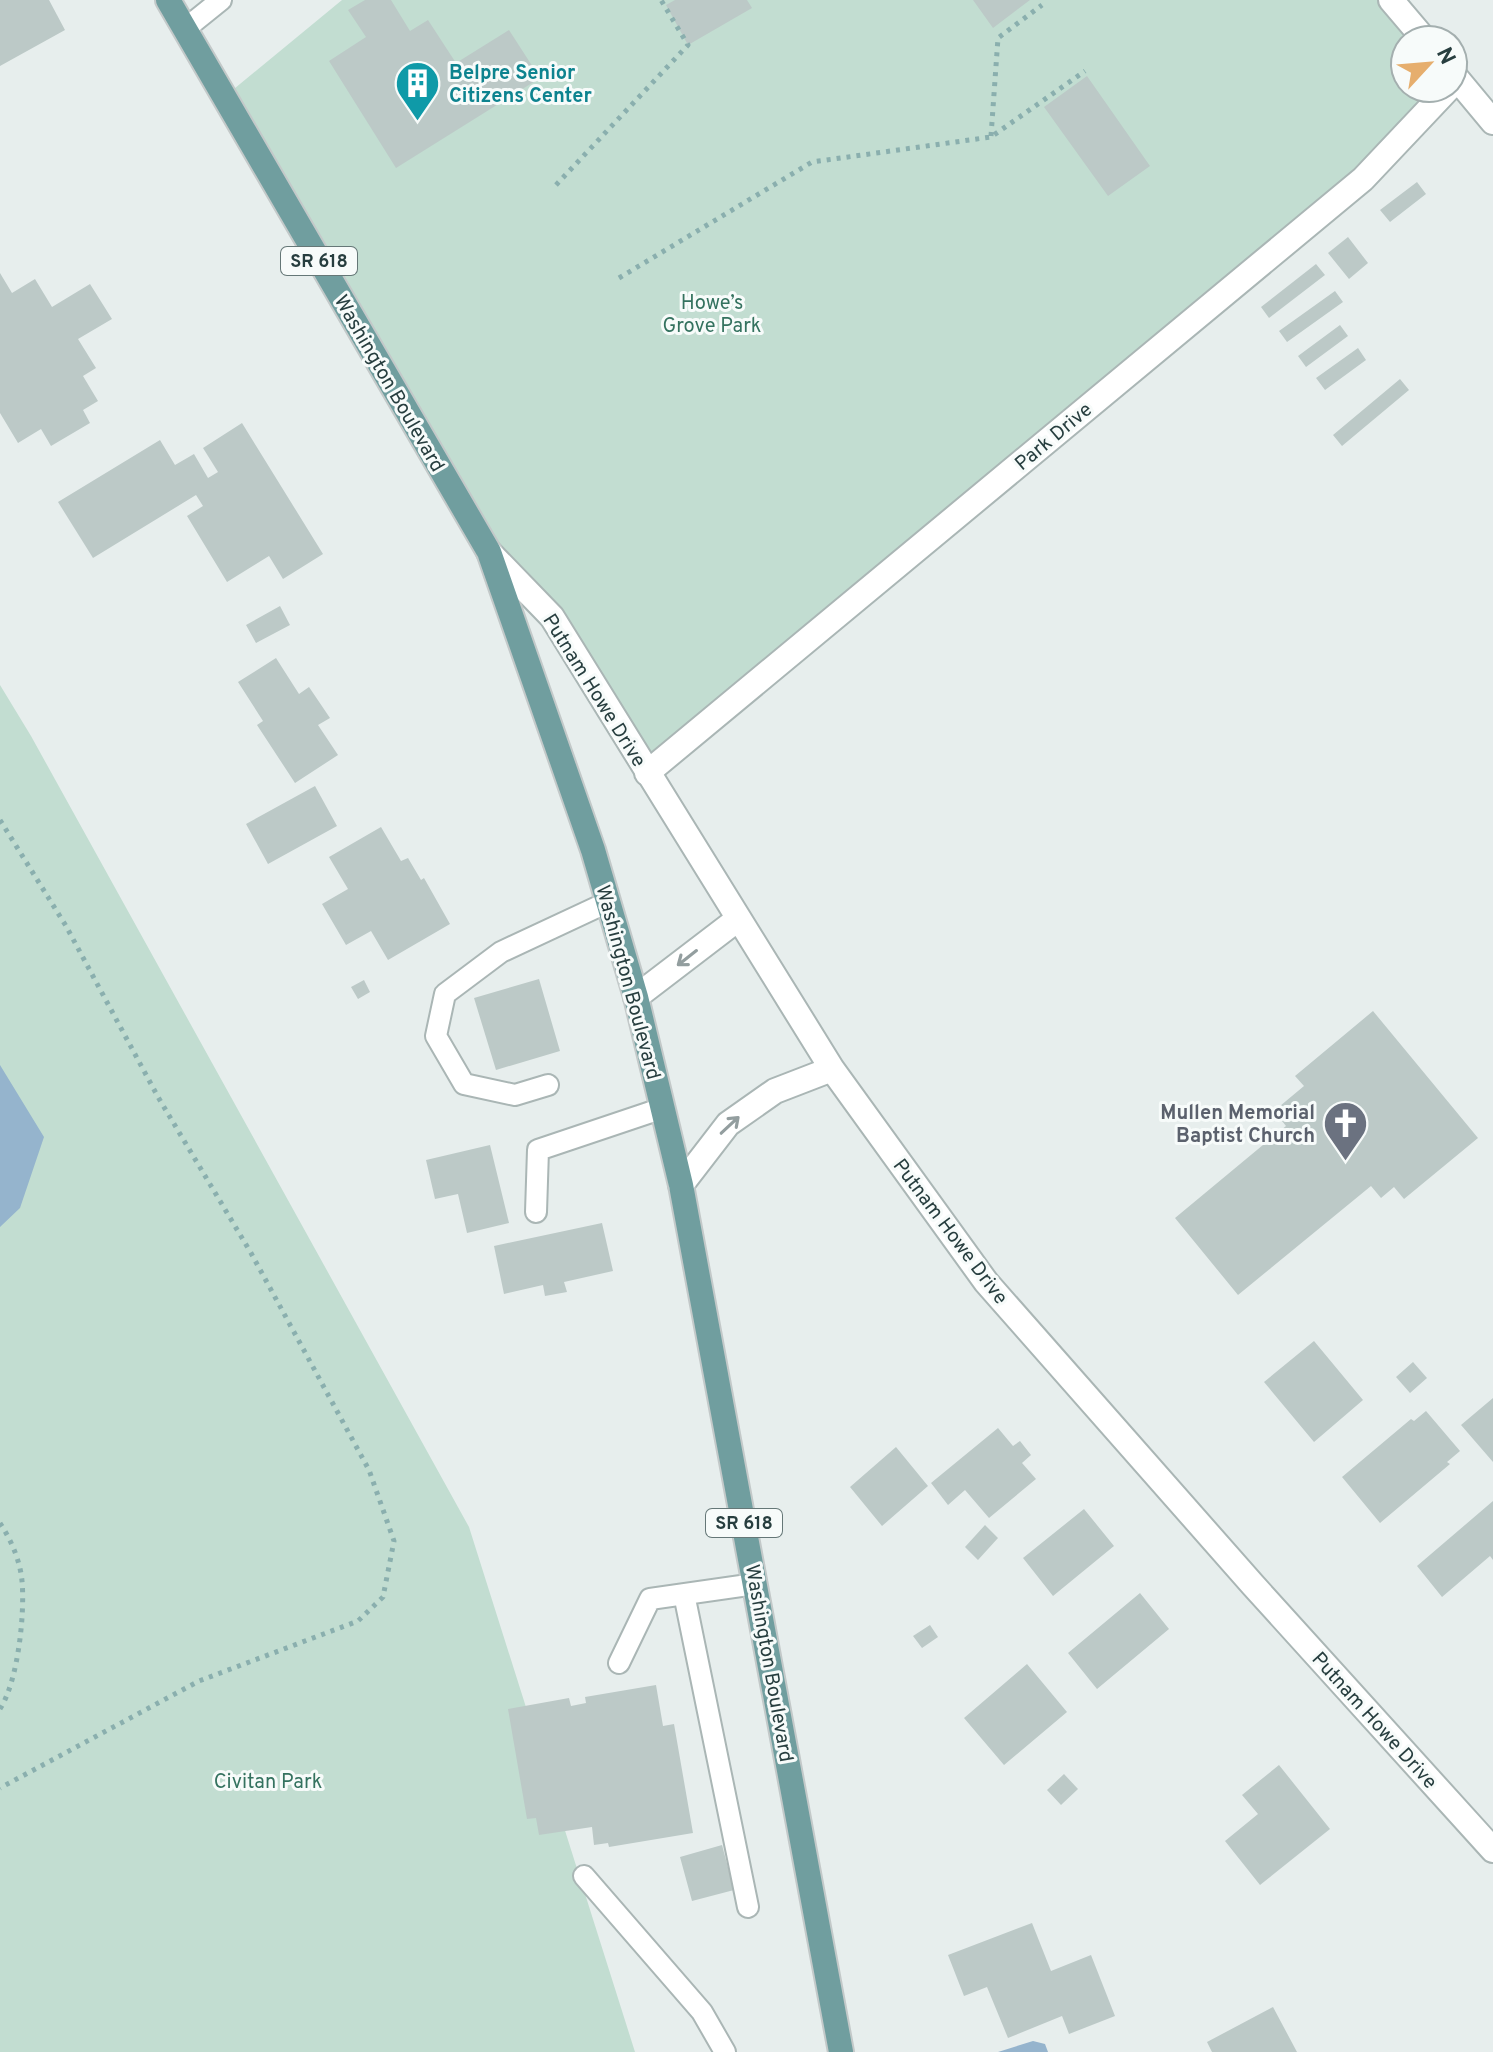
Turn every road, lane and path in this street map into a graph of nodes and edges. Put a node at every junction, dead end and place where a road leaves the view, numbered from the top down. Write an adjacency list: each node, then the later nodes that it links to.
1 (168, 0): 7 (main road, Washington Boulevard / SR 618)
2 (221, 0): 7 (lane)
3 (661, 0): 13 (path)
4 (1391, 0): 6 (street)
5 (1042, 5): 12 (path)
6 (1411, 24)
7 (185, 29): 15 (main road, Washington Boulevard / SR 618)
8 (1085, 71): 12 (path)
9 (1469, 97): 11 (street)
10 (1432, 104): 16 (street, Park Drive)
11 (1493, 122)
12 (991, 137): 14 (path)
13 (556, 185)
14 (619, 278)
15 (489, 552): 16 (street, Putnam Howe Drive); 18 (main road, Washington Boulevard / SR 618)
16 (647, 773): 19 (street, Putnam Howe Drive)
17 (0, 820): 31 (path)
18 (608, 902): 20 (main road, Washington Boulevard / SR 618); 22 (lane)
19 (738, 919): 20 (street, one-way to 20); 21 (street, Putnam Howe Drive)
20 (636, 997): 23 (main road, Washington Boulevard / SR 618)
21 (832, 1069): 24 (street, one-way to 21); 32 (street, Putnam Howe Drive)
22 (548, 1085)
23 (663, 1108): 24 (main road, Washington Boulevard / SR 618); 25 (lane)
24 (681, 1185): 27 (main road, Washington Boulevard / SR 618)
25 (536, 1212)
26 (0, 1523): 30 (path)
27 (755, 1584): 28 (lane); 36 (main road, Washington Boulevard / SR 618)
28 (684, 1594): 29 (lane); 34 (lane)
29 (619, 1663)
30 (0, 1709)
31 (0, 1788)
32 (1493, 1850)
33 (584, 1876): 35 (lane)
34 (748, 1907)
35 (725, 2052)
36 (841, 2052)

